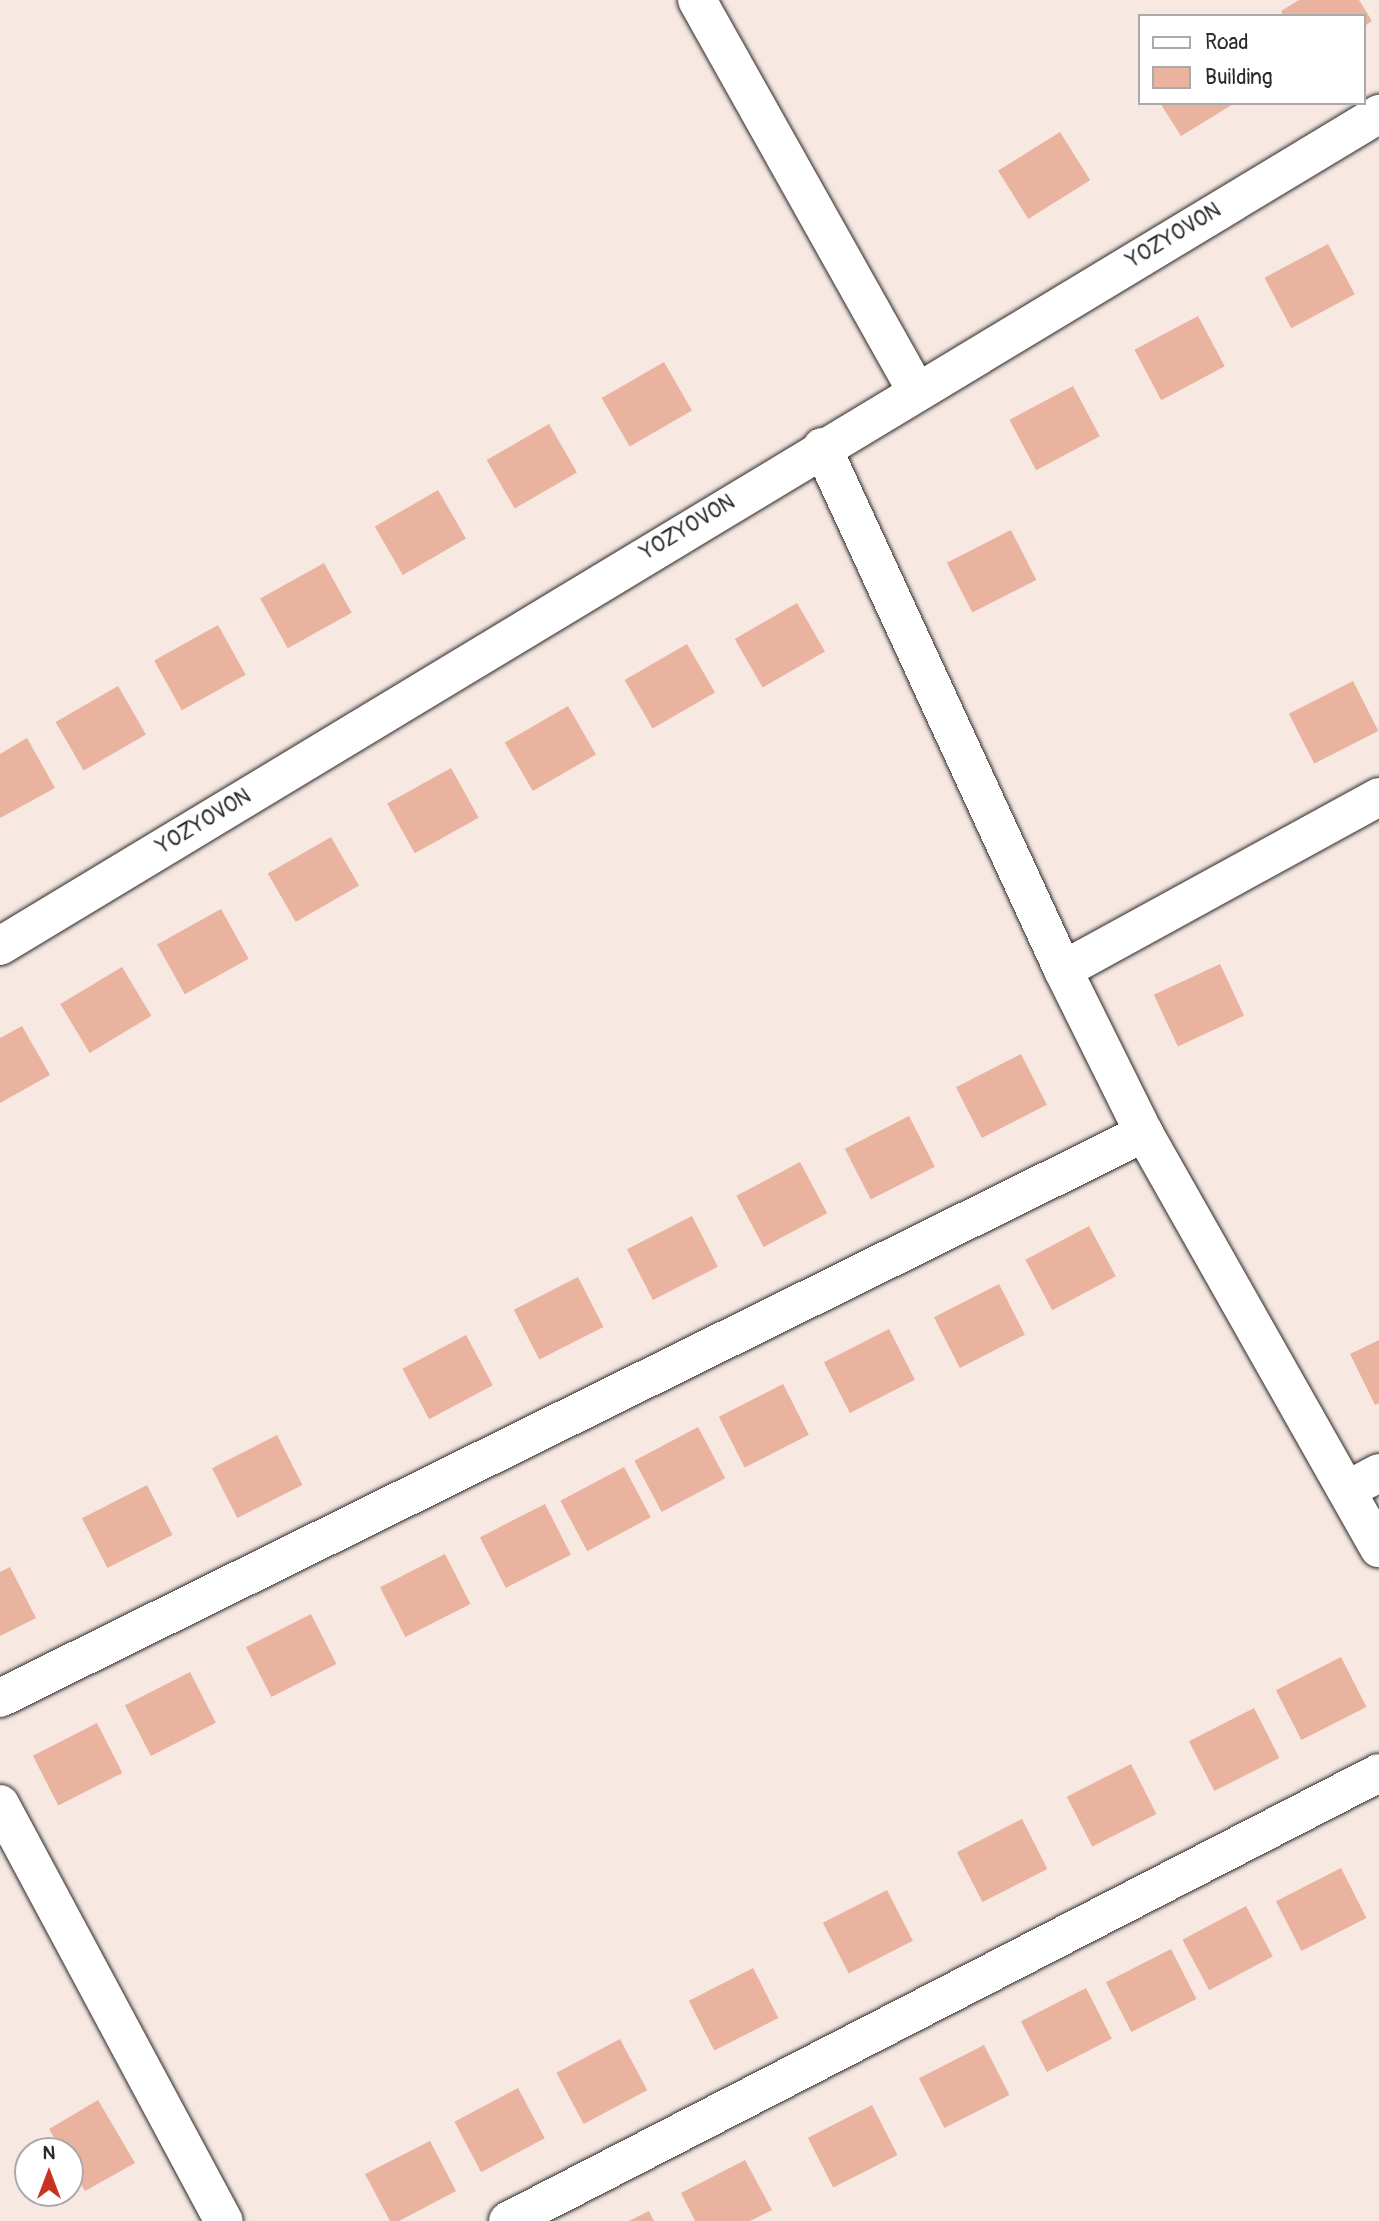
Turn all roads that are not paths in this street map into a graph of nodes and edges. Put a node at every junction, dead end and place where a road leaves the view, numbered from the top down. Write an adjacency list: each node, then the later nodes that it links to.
1 (697, 0): 3 (street)
2 (1379, 114): 3 (street, YOZYOVON)
3 (916, 390): 4 (street, YOZYOVON)
4 (822, 447): 6 (street, YOZYOVON); 7 (street)
5 (1379, 797): 7 (street)
6 (0, 946)
7 (1063, 970): 8 (street)
8 (1144, 1132): 9 (street); 11 (street)
9 (1364, 1481): 10 (street)
10 (1379, 1548)
11 (0, 1698)
12 (1379, 1773): 15 (street)
13 (0, 1804): 14 (street)
14 (224, 2221)
15 (508, 2221)

